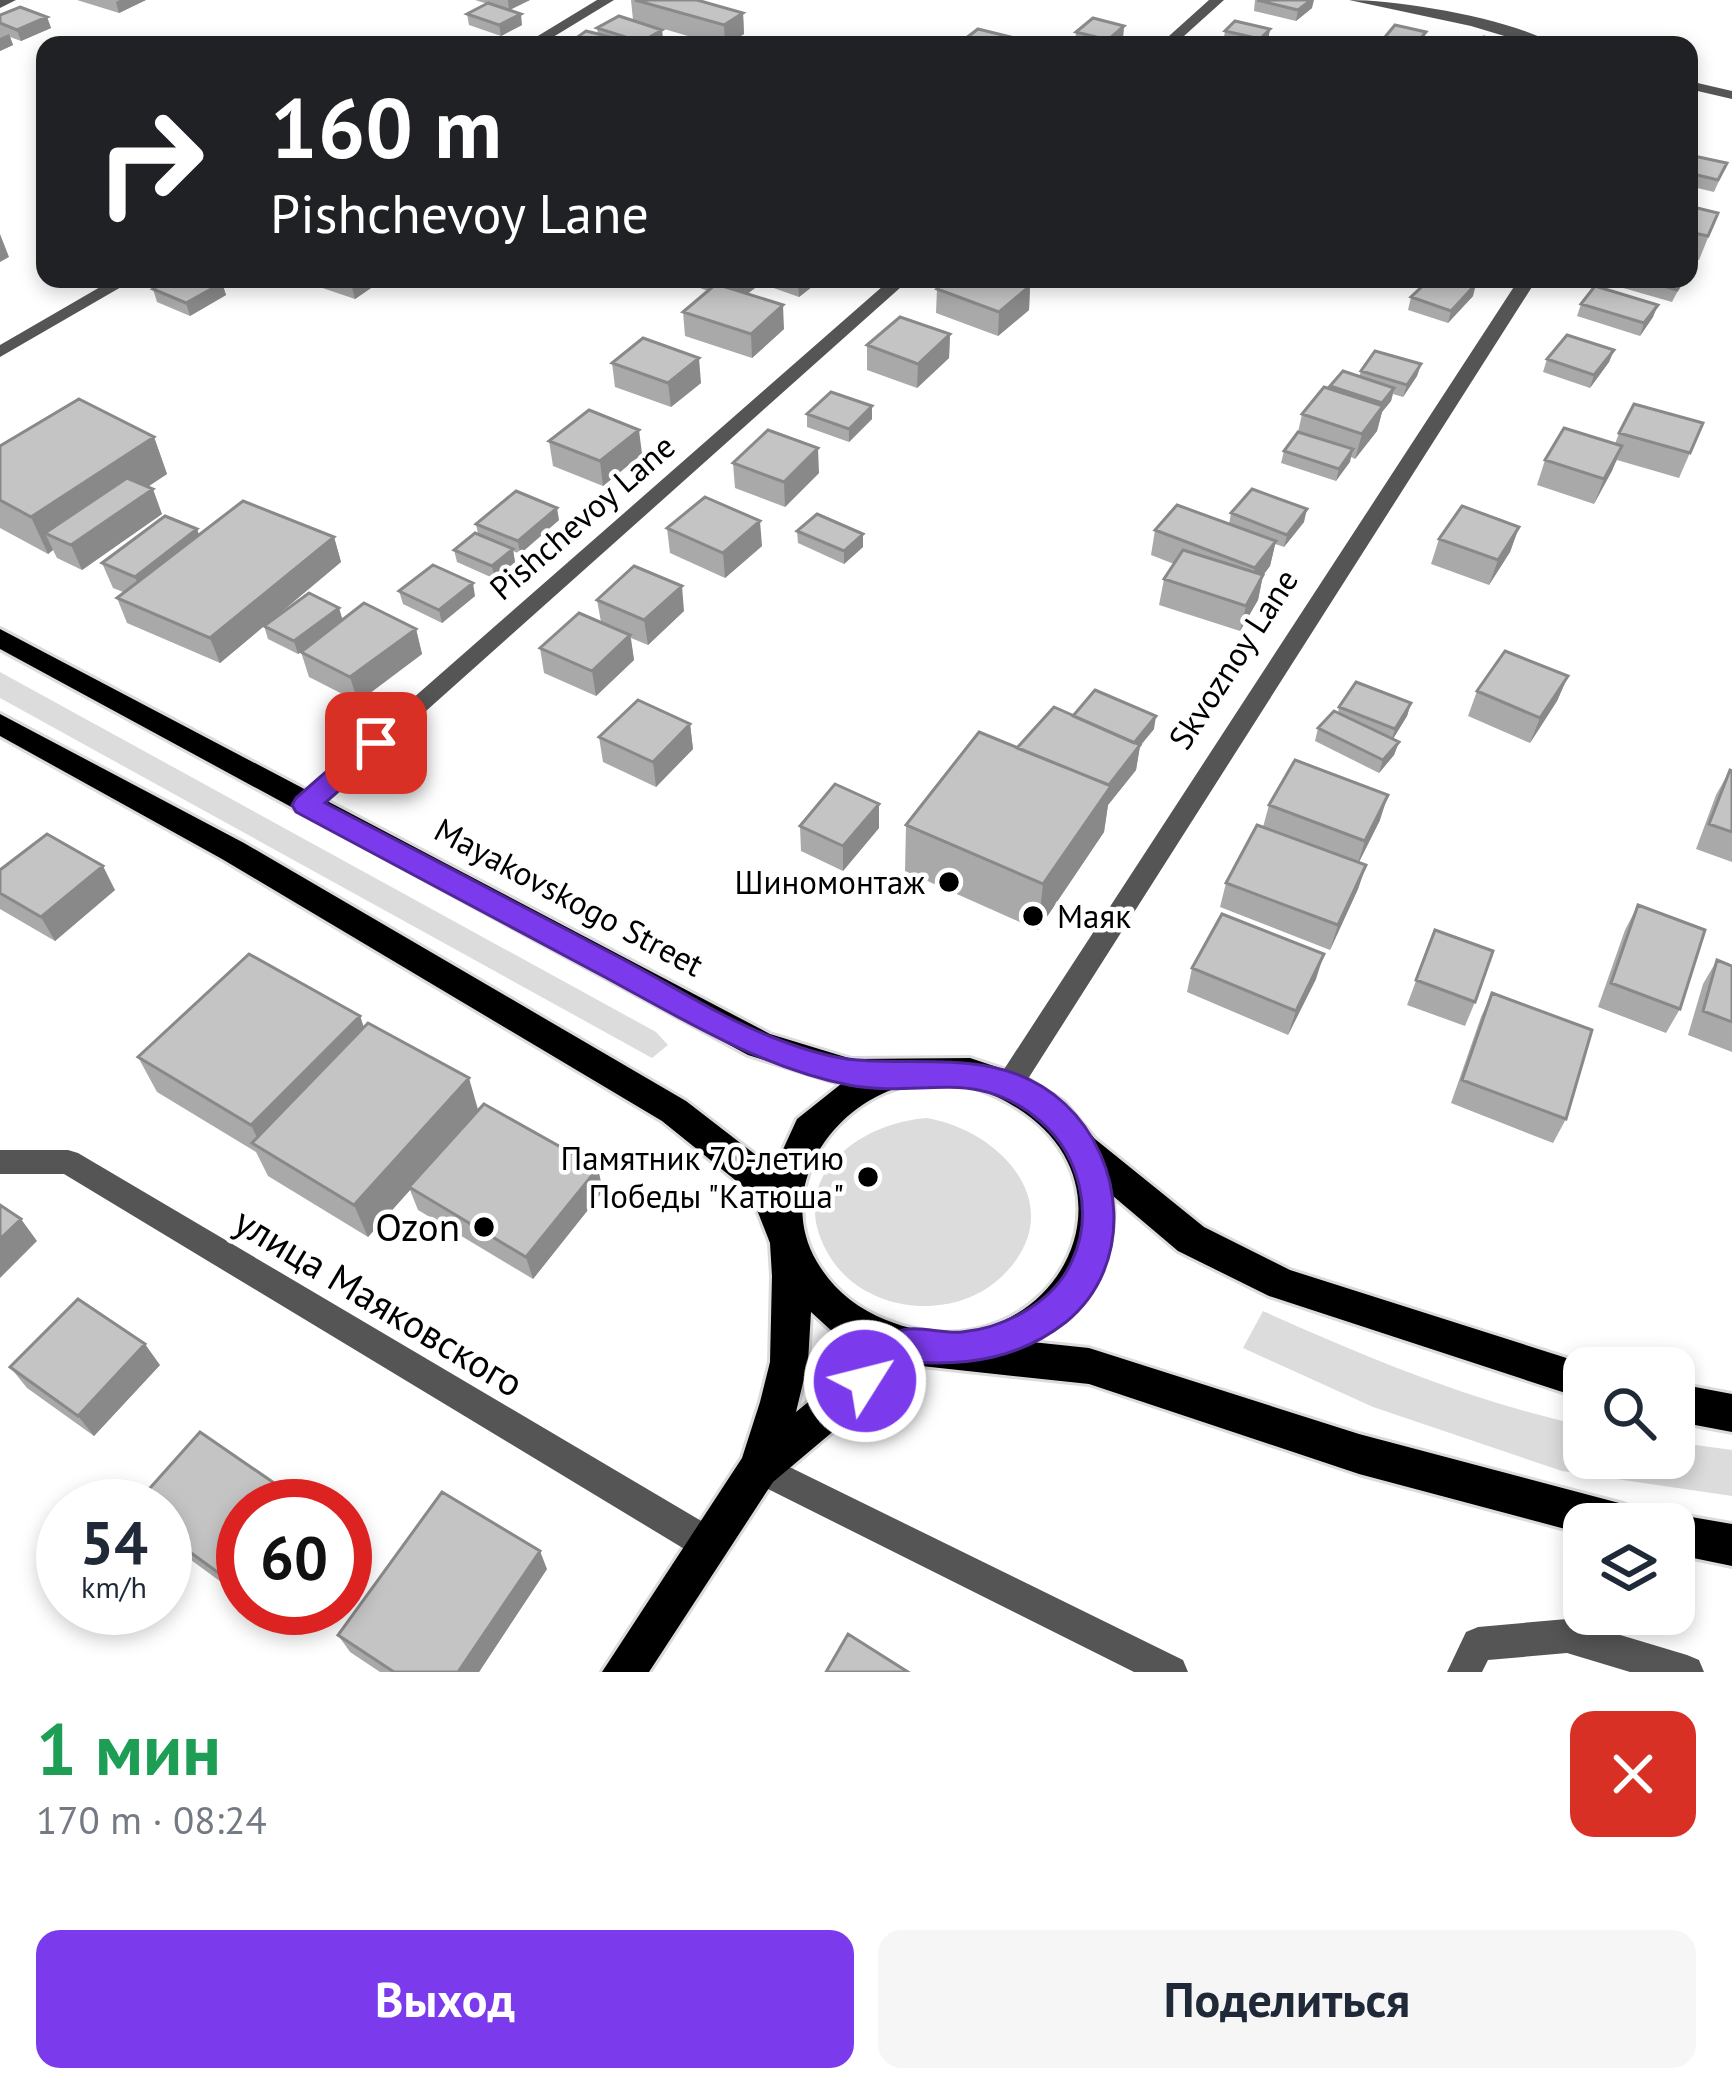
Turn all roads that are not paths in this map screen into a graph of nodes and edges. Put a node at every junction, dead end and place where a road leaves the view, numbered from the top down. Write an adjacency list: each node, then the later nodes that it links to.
1 (8, 0): 5 (street)
2 (608, 0): 6 (street)
3 (1217, 0): 7 (street)
4 (1356, 0): 8 (street)
5 (0, 4)
6 (546, 36)
7 (1176, 36)
8 (1519, 36)
9 (1698, 87): 10 (street)
10 (1732, 95)
11 (110, 288): 14 (street)
12 (891, 288): 17 (street, Pishchevoy Lane)
13 (1522, 288): 19 (street, Skvoznoy Lane)
14 (0, 352)
15 (0, 638): 17 (main road, Mayakovskogo Street)
16 (0, 724): 22 (main road, Mayakovskogo Street)
17 (306, 805): 18 (main road, Mayakovskogo Street)
18 (926, 1070): 19 (main road, Mayakovskogo Street); 22 (main road, Mayakovskogo Street)
19 (1010, 1085): 20 (main road, Mayakovskogo Street)
20 (1083, 1150): 23 (main road, Mayakovskogo Street); 24 (main road, Mayakovskogo Street)
21 (0, 1162): 30 (street, улица Маяковского)
22 (792, 1253): 23 (main road, Mayakovskogo Street); 27 (main road)
23 (906, 1346): 27 (main road); 28 (main road, Mayakovskogo Street)
24 (1563, 1374)
25 (1695, 1406): 26 (main road)
26 (1732, 1413)
27 (759, 1468): 30 (main road); 33 (street)
28 (1563, 1508)
29 (1695, 1538): 31 (main road)
30 (708, 1544): 32 (main road)
31 (1732, 1545)
32 (624, 1672)
33 (1171, 1672)
34 (1463, 1672): 35 (street)
35 (1687, 1672)

